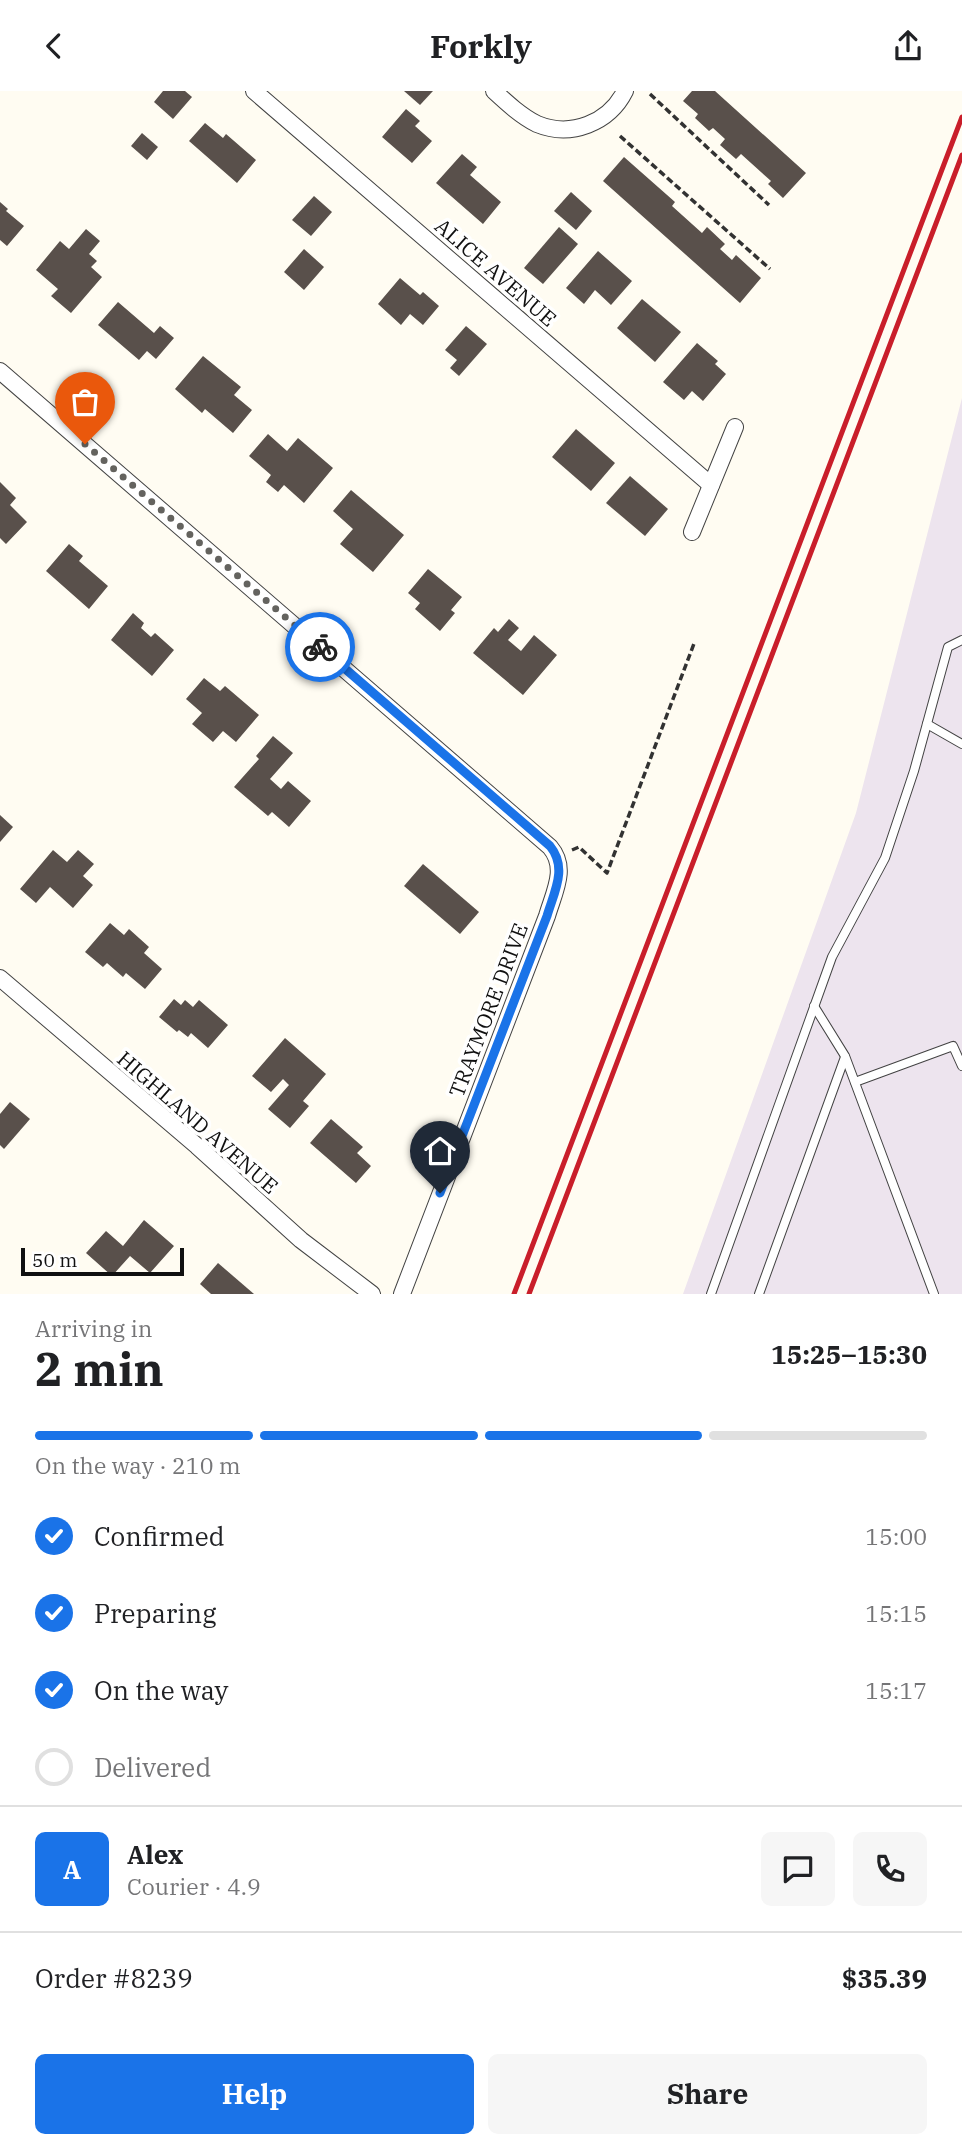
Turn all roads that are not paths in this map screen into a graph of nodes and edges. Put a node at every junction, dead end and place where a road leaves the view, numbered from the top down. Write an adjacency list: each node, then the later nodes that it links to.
1 (254, 91): 6 (street, ALICE AVENUE)
2 (494, 91): 3 (street)
3 (625, 91)
4 (0, 371): 17 (street, TRAYMORE DRIVE)
5 (735, 427): 6 (street)
6 (711, 485): 7 (street)
7 (692, 532)
8 (962, 640): 9 (lane)
9 (927, 724): 10 (lane); 12 (lane)
10 (962, 744)
11 (0, 978): 16 (street, HIGHLAND AVENUE)
12 (814, 1006): 13 (lane); 18 (lane)
13 (845, 1056): 15 (lane); 19 (lane)
14 (962, 1066): 15 (lane)
15 (855, 1083): 20 (lane)
16 (372, 1294)
17 (402, 1294)
18 (711, 1294)
19 (759, 1294)
20 (934, 1294)

